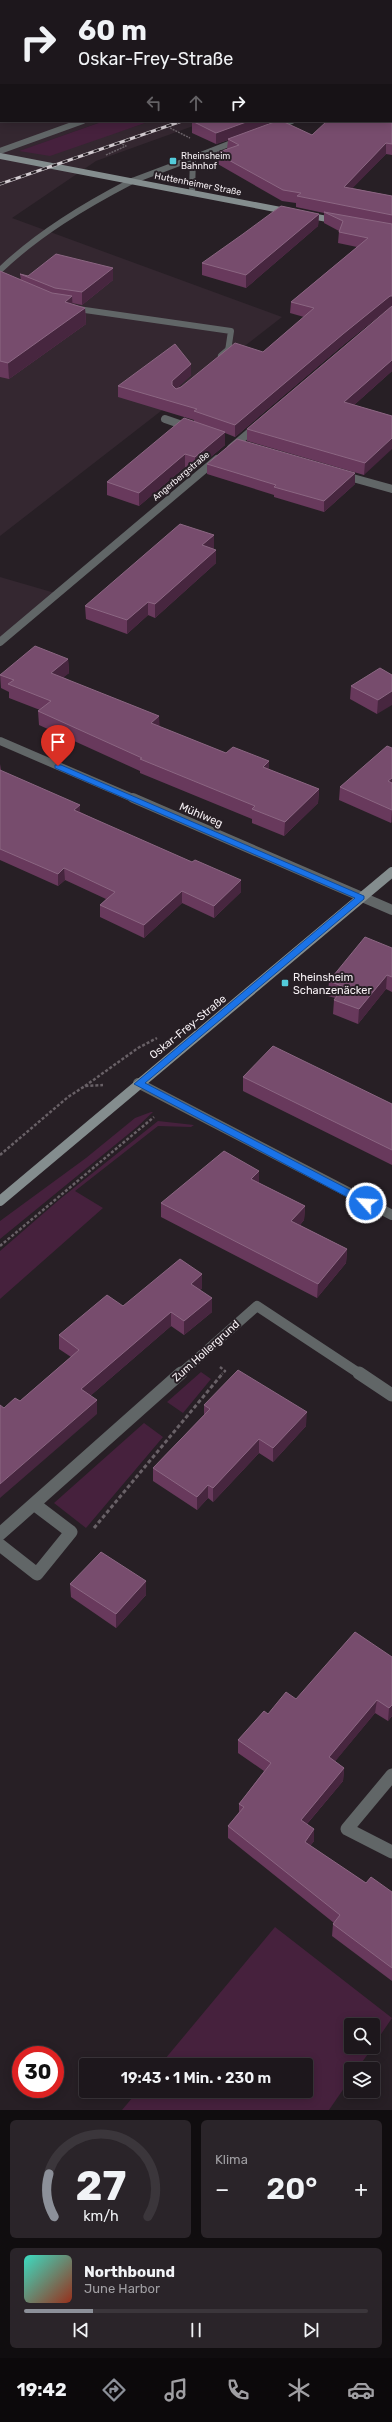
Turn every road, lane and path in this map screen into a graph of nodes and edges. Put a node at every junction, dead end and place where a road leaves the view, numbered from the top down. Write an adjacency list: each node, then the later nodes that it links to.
1 (80, 122): 9 (street)
2 (289, 122): 4 (street)
3 (170, 128): 5 (path)
4 (270, 129)
5 (182, 134)
6 (249, 137): 11 (street)
7 (122, 144): 8 (path)
8 (121, 148)
9 (0, 151)
10 (0, 156): 12 (street, Huttenheimer Straße)
11 (193, 158): 12 (street); 13 (street)
12 (132, 181): 13 (street, Huttenheimer Straße); 17 (street)
13 (192, 192): 14 (street, Huttenheimer Straße)
14 (285, 210): 15 (street); 16 (street, Huttenheimer Straße)
15 (278, 216)
16 (346, 222)
17 (0, 270)
18 (62, 306): 19 (street)
19 (218, 359)
20 (266, 418): 25 (street, Angerbergstraße)
21 (165, 419): 22 (street)
22 (201, 431)
23 (333, 472): 24 (street)
24 (392, 489)
25 (0, 642)
26 (0, 741): 28 (street, Mühlweg)
27 (392, 872): 28 (street, Oskar-Frey-Straße)
28 (361, 898): 29 (street, Mühlweg); 30 (street, Oskar-Frey-Straße)
29 (392, 910)
30 (176, 1052): 31 (street, Oskar-Frey-Straße); 32 (path)
31 (138, 1084): 32 (path); 33 (street); 35 (street, Oskar-Frey-Straße)
32 (85, 1086): 34 (path)
33 (174, 1101): 36 (street); 37 (path)
34 (0, 1155)
35 (0, 1201)
36 (392, 1216)
37 (0, 1246)
38 (202, 1355): 39 (street, Zum Hollergrund); 40 (street, Zum Hollergrund); 41 (path)
39 (392, 1395)
40 (34, 1504): 42 (street, Zum Hollergrund); 43 (street)
41 (91, 1531)
42 (0, 1534)
43 (0, 1545)
44 (392, 1775): 45 (street)
45 (392, 1852)

